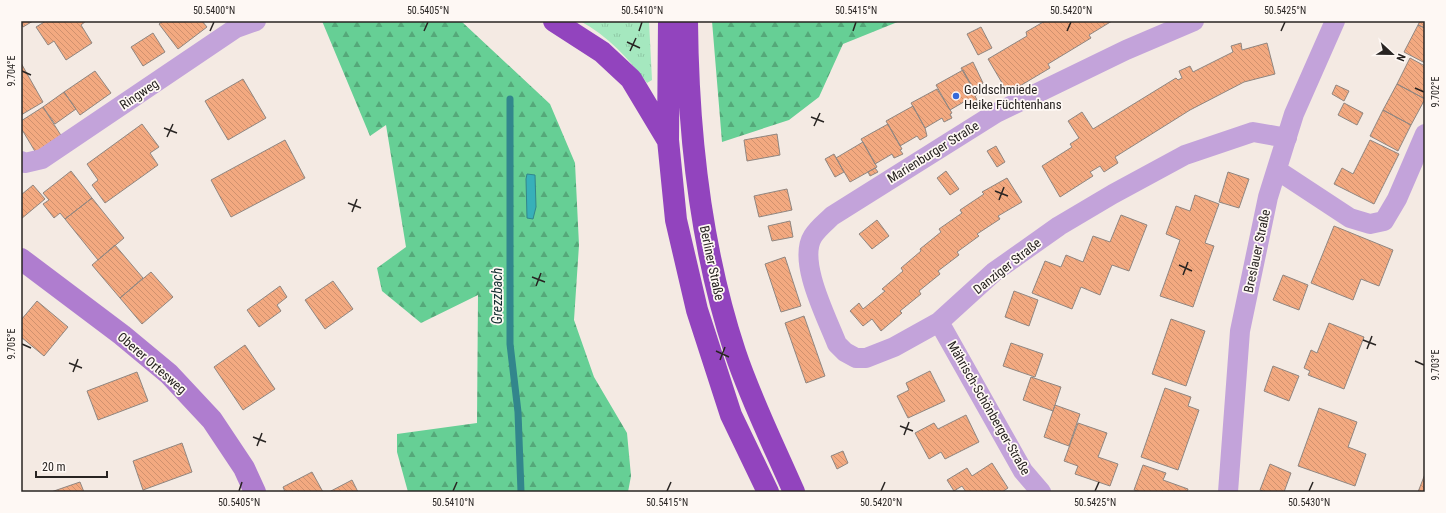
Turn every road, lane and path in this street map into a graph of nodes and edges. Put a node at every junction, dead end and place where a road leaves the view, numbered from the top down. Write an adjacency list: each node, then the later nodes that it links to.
1 (256, 21): 10 (street, Ringweg)
2 (554, 21): 9 (highway)
3 (669, 21): 9 (highway, Berliner Straße)
4 (687, 21): 17 (highway, Berliner Straße)
5 (1194, 21): 12 (street, Marienburger Straße)
6 (1335, 21): 8 (street, Breslauer Straße)
7 (1425, 134): 11 (street)
8 (1287, 138): 11 (street, Breslauer Straße); 14 (street, Danziger Straße)
9 (668, 140): 16 (highway, Berliner Straße)
10 (21, 161)
11 (1277, 170): 19 (street, Breslauer Straße)
12 (812, 237): 14 (street, Danziger Straße)
13 (21, 259): 15 (main road, Oberer Ortesweg)
14 (939, 322): 18 (street, Mährisch-Schönberger-Straße)
15 (255, 492)
16 (768, 492)
17 (794, 492)
18 (1041, 492)
19 (1228, 492)

